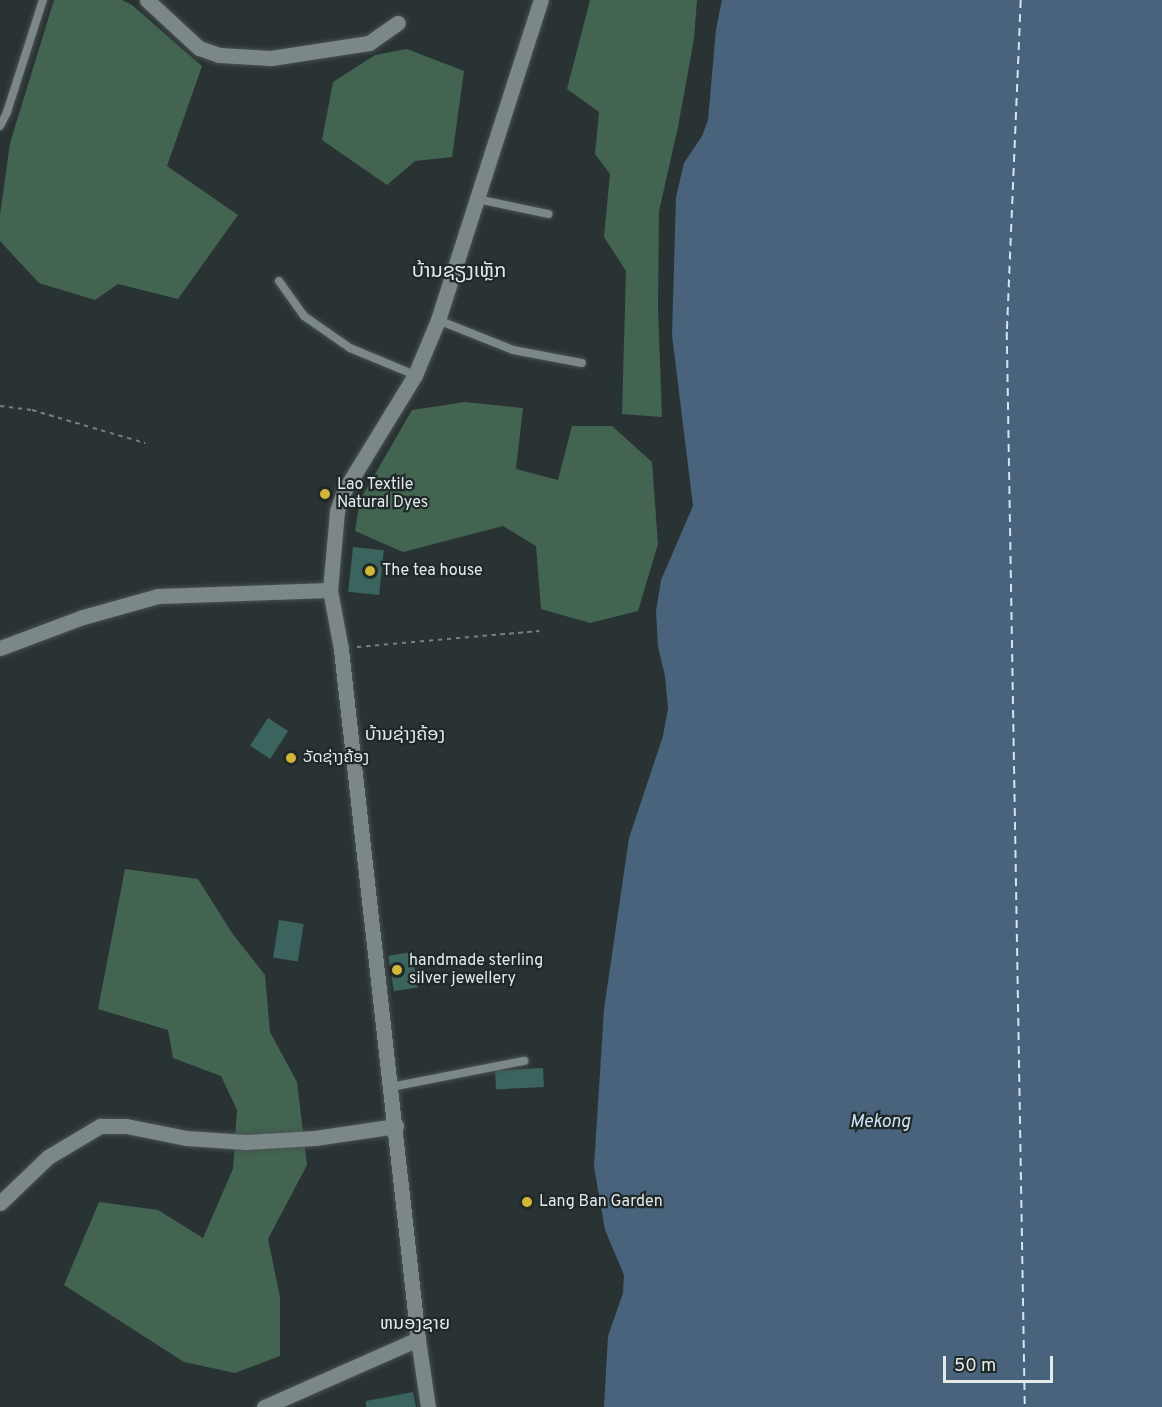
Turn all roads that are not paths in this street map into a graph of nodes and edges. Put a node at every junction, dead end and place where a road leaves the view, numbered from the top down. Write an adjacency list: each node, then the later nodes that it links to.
1 (43, 0): 5 (lane)
2 (147, 0): 4 (street)
3 (541, 0): 6 (street)
4 (398, 23)
5 (0, 126)
6 (477, 199): 7 (lane); 9 (street)
7 (548, 214)
8 (279, 281): 11 (lane)
9 (438, 320): 10 (lane); 11 (street)
10 (582, 363)
11 (415, 375): 12 (street)
12 (330, 590): 13 (street); 15 (street)
13 (0, 648)
14 (524, 1061): 15 (lane)
15 (391, 1087): 16 (street)
16 (396, 1126): 17 (street); 18 (street)
17 (0, 1203)
18 (418, 1339): 19 (street); 20 (street)
19 (264, 1407)
20 (428, 1407)

